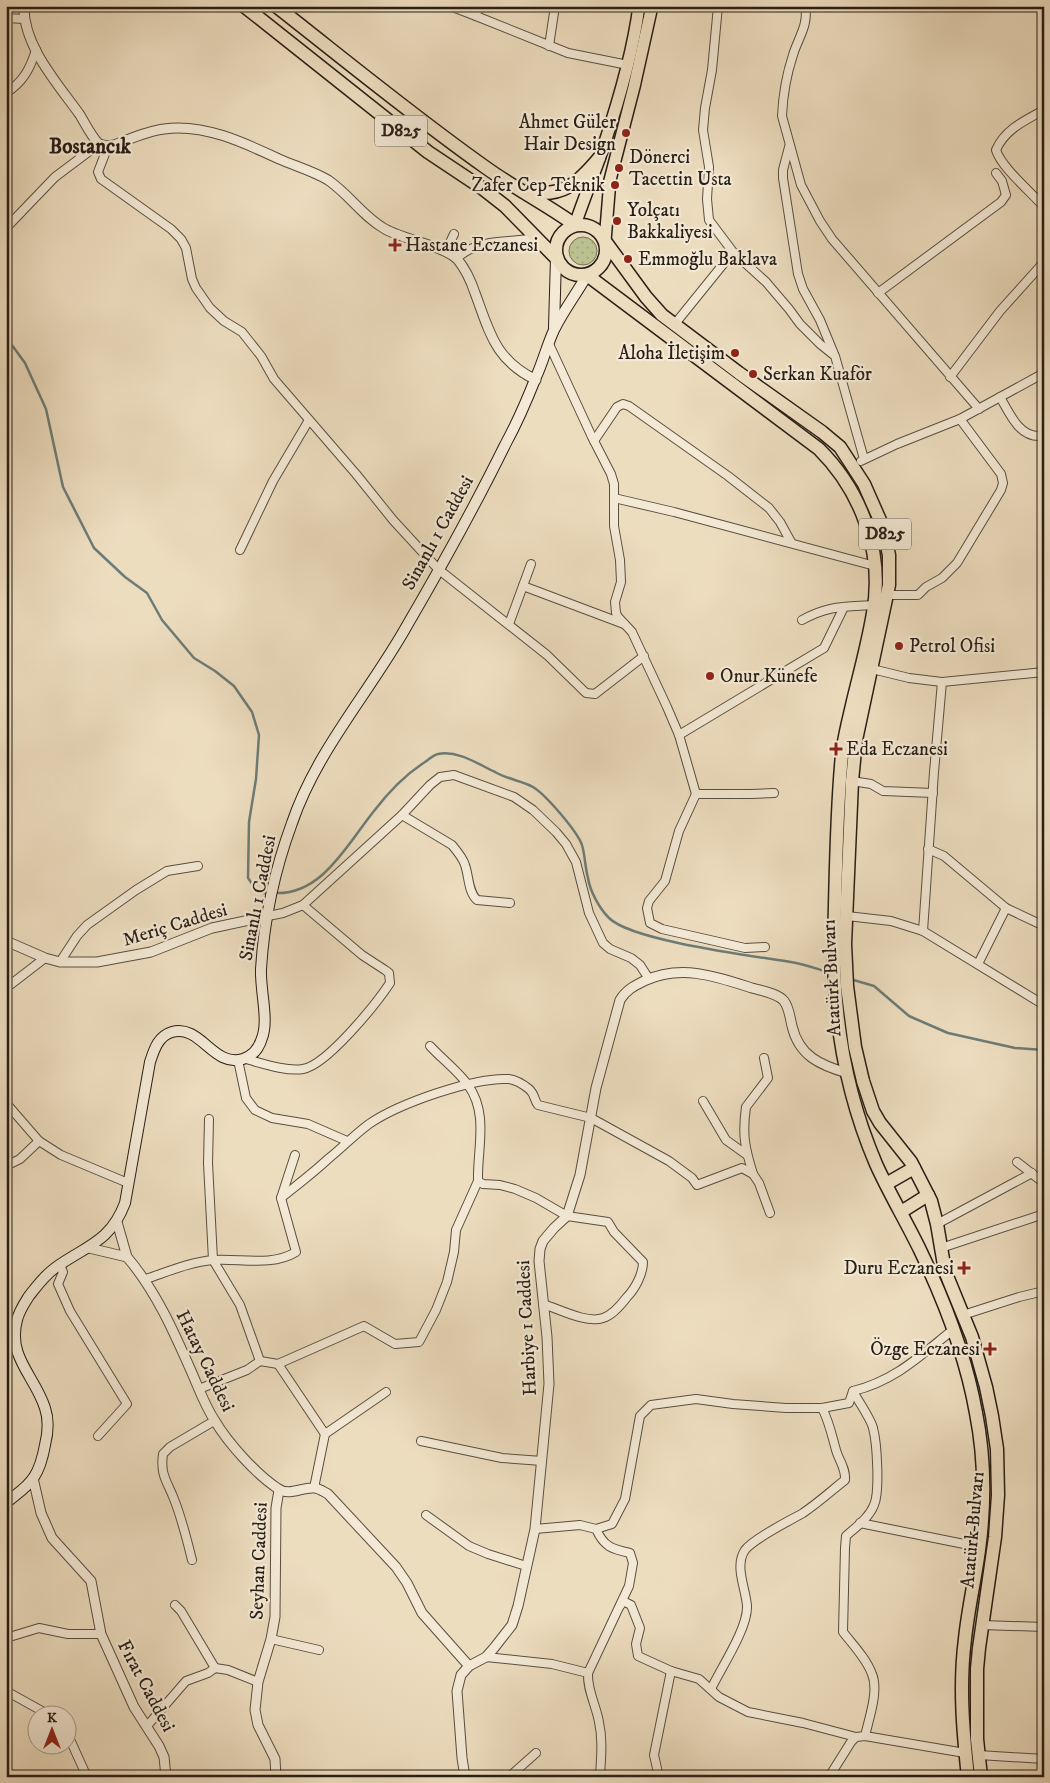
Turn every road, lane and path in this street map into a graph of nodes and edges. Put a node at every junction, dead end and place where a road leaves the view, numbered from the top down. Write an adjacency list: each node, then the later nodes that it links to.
1 (24, 6): 13 (street)
2 (244, 6): 28 (highway, D825)
3 (276, 6): 23 (highway, D825)
4 (450, 6): 11 (street)
5 (478, 6): 11 (street)
6 (555, 6): 14 (street)
7 (639, 6): 16 (main road)
8 (652, 6): 29 (main road)
9 (718, 6): 31 (street)
10 (805, 6): 20 (street)
11 (476, 16): 14 (street)
12 (6, 18): 13 (street)
13 (24, 20): 15 (street)
14 (549, 46): 16 (street)
15 (36, 50): 17 (street); 19 (street)
16 (628, 65): 21 (main road)
17 (6, 93)
18 (1044, 110): 24 (street)
19 (103, 145): 26 (street); 30 (street); 47 (street)
20 (790, 146): 36 (street); 40 (street)
21 (600, 158): 23 (highway); 25 (main road)
22 (996, 173): 36 (street)
23 (518, 189): 25 (highway, D825)
24 (1044, 207)
25 (574, 225): 29 (highway); 33 (highway)
26 (7, 227)
27 (454, 234): 30 (street)
28 (536, 237): 32 (street); 33 (highway, D825)
29 (605, 240): 35 (highway); 37 (highway, Atatürk Bulvarı / D825)
30 (446, 251): 32 (street)
31 (733, 252): 37 (street); 40 (street)
32 (456, 258): 43 (street)
33 (556, 258): 35 (highway); 38 (main road)
34 (1044, 262): 42 (street)
35 (587, 275): 38 (main road, Sinanlı 1 Caddesi); 55 (highway, Atatürk Bulvarı / D825)
36 (878, 292): 42 (street)
37 (674, 325): 50 (highway, Atatürk Bulvarı / D825)
38 (554, 330): 39 (main road, Sinanlı 1 Caddesi)
39 (549, 344): 43 (main road, Sinanlı 1 Caddesi); 49 (street)
40 (835, 356): 50 (street)
41 (1044, 373): 44 (street)
42 (950, 377): 45 (street)
43 (536, 380): 56 (main road, Sinanlı 1 Caddesi)
44 (1000, 397): 45 (street); 48 (street)
45 (979, 409): 46 (street)
46 (960, 419): 50 (street); 58 (street)
47 (309, 420): 53 (street); 56 (street)
48 (1039, 436)
49 (594, 441): 51 (street); 52 (street)
50 (858, 462): 58 (highway, Atatürk Bulvarı / D825)
51 (614, 498): 52 (street); 63 (street)
52 (791, 542): 55 (street)
53 (240, 550)
54 (532, 564): 57 (street)
55 (876, 566): 59 (highway, Atatürk Bulvarı / D825)
56 (438, 569): 62 (street); 79 (main road, Sinanlı 1 Caddesi)
57 (524, 586): 62 (street); 63 (street)
58 (888, 596): 65 (highway, Atatürk Bulvarı / D825)
59 (874, 605): 60 (street); 65 (highway, Atatürk Bulvarı / D825)
60 (844, 607): 61 (street); 68 (street)
61 (802, 620)
62 (509, 624): 64 (street)
63 (626, 625): 64 (street)
64 (644, 656): 68 (street)
65 (870, 662): 67 (street); 69 (highway, Atatürk Bulvarı / D825); 85 (highway, Atatürk Bulvarı / D825)
66 (1044, 672): 67 (street)
67 (942, 682): 71 (street)
68 (679, 735): 72 (street)
69 (852, 781): 71 (street); 81 (highway, Atatürk Bulvarı / D825)
70 (774, 793): 72 (street)
71 (934, 793): 74 (street)
72 (696, 794): 86 (street)
73 (402, 815): 76 (street); 77 (street); 90 (street)
74 (928, 849): 78 (street); 83 (street)
75 (198, 866): 88 (street)
76 (510, 903)
77 (302, 905): 79 (street); 96 (street)
78 (1006, 908): 82 (street); 89 (street)
79 (269, 911): 88 (street, Meriç Caddesi); 96 (main road, Sinanlı 1 Caddesi)
80 (1044, 915): 82 (street)
81 (847, 916): 83 (street); 85 (highway, Atatürk Bulvarı / D825)
82 (1042, 925)
83 (923, 931): 89 (street)
84 (6, 941): 87 (street, Meriç Caddesi)
85 (840, 945): 91 (highway, Atatürk Bulvarı / D825)
86 (765, 947)
87 (45, 958): 88 (street, Meriç Caddesi); 92 (street)
88 (60, 962)
89 (978, 964): 93 (street)
90 (648, 979): 97 (street, Harbiye 1 Caddesi); 101 (street, Harbiye 1 Caddesi)
91 (842, 987): 97 (highway, Atatürk Bulvarı / D825); 109 (highway, Atatürk Bulvarı)
92 (6, 988)
93 (1044, 1006)
94 (430, 1046): 98 (street)
95 (764, 1058): 106 (street)
96 (242, 1060): 104 (street); 114 (main road)
97 (847, 1073): 115 (highway, Atatürk Bulvarı / D825)
98 (467, 1083): 101 (street); 104 (street); 112 (street)
99 (703, 1101): 106 (street)
100 (6, 1102): 103 (street)
101 (591, 1118): 111 (street); 121 (street, Harbiye 1 Caddesi)
102 (209, 1119): 127 (street)
103 (39, 1141): 108 (street); 114 (street)
104 (347, 1141): 117 (street)
105 (295, 1155): 117 (street)
106 (747, 1155): 111 (street)
107 (1017, 1162): 110 (street)
108 (6, 1166)
109 (914, 1168): 115 (highway); 116 (highway, Atatürk Bulvarı)
110 (1032, 1173): 113 (street); 123 (street)
111 (753, 1174): 119 (street)
112 (478, 1181): 121 (street); 135 (street)
113 (1044, 1182)
114 (128, 1183): 122 (main road)
115 (886, 1184): 118 (highway, Atatürk Bulvarı / D825)
116 (928, 1195): 118 (highway); 123 (highway, Atatürk Bulvarı)
117 (281, 1198): 127 (street)
118 (900, 1212): 133 (highway, Atatürk Bulvarı / D825)
119 (770, 1213)
120 (1044, 1214): 125 (street)
121 (567, 1216): 131 (street, Harbiye 1 Caddesi); 131 (street)
122 (117, 1222): 124 (main road); 126 (street, Hatay Caddesi)
123 (937, 1224): 125 (highway, Atatürk Bulvarı)
124 (89, 1248): 126 (street); 128 (main road)
125 (940, 1248): 132 (highway, Atatürk Bulvarı)
126 (127, 1257): 129 (street, Hatay Caddesi)
127 (212, 1260): 129 (street); 134 (street)
128 (60, 1265): 142 (street); 145 (main road)
129 (146, 1279): 136 (street, Hatay Caddesi)
130 (1044, 1291): 132 (street)
131 (543, 1304): 144 (street, Harbiye 1 Caddesi)
132 (963, 1315): 158 (highway, Atatürk Bulvarı)
133 (954, 1329): 137 (street); 153 (highway, Atatürk Bulvarı / D825)
134 (260, 1361): 135 (street); 136 (street)
135 (278, 1364): 141 (street)
136 (199, 1389): 140 (street, Hatay Caddesi)
137 (853, 1391): 139 (street); 150 (street)
138 (386, 1392): 141 (street)
139 (822, 1408): 152 (street); 170 (street)
140 (214, 1421): 147 (street, Hatay Caddesi); 154 (street)
141 (325, 1434): 146 (street)
142 (98, 1436)
143 (421, 1441): 144 (street)
144 (542, 1461): 151 (street, Harbiye 1 Caddesi)
145 (33, 1478): 148 (main road); 160 (street, Fırat Caddesi)
146 (314, 1488): 147 (street); 165 (street)
147 (279, 1490): 162 (street, Seyhan Caddesi)
148 (6, 1503)
149 (426, 1515): 155 (street)
150 (860, 1523): 153 (street); 174 (street)
151 (535, 1528): 152 (street); 155 (street, Harbiye 1 Caddesi)
152 (596, 1529): 157 (street)
153 (979, 1547): 176 (highway, Atatürk Bulvarı / D825)
154 (192, 1560)
155 (526, 1566): 164 (street, Harbiye 1 Caddesi)
156 (175, 1605): 166 (street)
157 (620, 1606): 167 (street); 168 (street)
158 (982, 1625): 159 (street); 178 (highway, Atatürk Bulvarı)
159 (1044, 1628)
160 (100, 1634): 161 (street); 173 (street, Fırat Caddesi)
161 (6, 1638)
162 (271, 1639): 163 (street); 169 (street, Seyhan Caddesi)
163 (319, 1650)
164 (486, 1657): 165 (street, Harbiye 1 Caddesi); 168 (street)
165 (469, 1666): 184 (street)
166 (215, 1668): 169 (street); 173 (street)
167 (671, 1670): 170 (street); 187 (street)
168 (588, 1673): 186 (street)
169 (258, 1682): 183 (street, Seyhan Caddesi)
170 (711, 1689): 175 (street)
171 (6, 1690): 172 (street)
172 (34, 1706)
173 (147, 1726): 182 (street, Fırat Caddesi)
174 (865, 1736): 175 (street); 176 (street)
175 (856, 1737): 188 (street)
176 (965, 1752): 178 (highway); 189 (highway, Atatürk Bulvarı)
177 (536, 1753): 185 (street)
178 (979, 1755): 180 (street); 190 (highway, Atatürk Bulvarı)
179 (78, 1756): 181 (street)
180 (1044, 1759)
181 (87, 1777)
182 (166, 1777)
183 (276, 1777)
184 (465, 1777)
185 (509, 1777)
186 (600, 1777)
187 (659, 1777)
188 (829, 1777)
189 (968, 1777)
190 (981, 1777)

